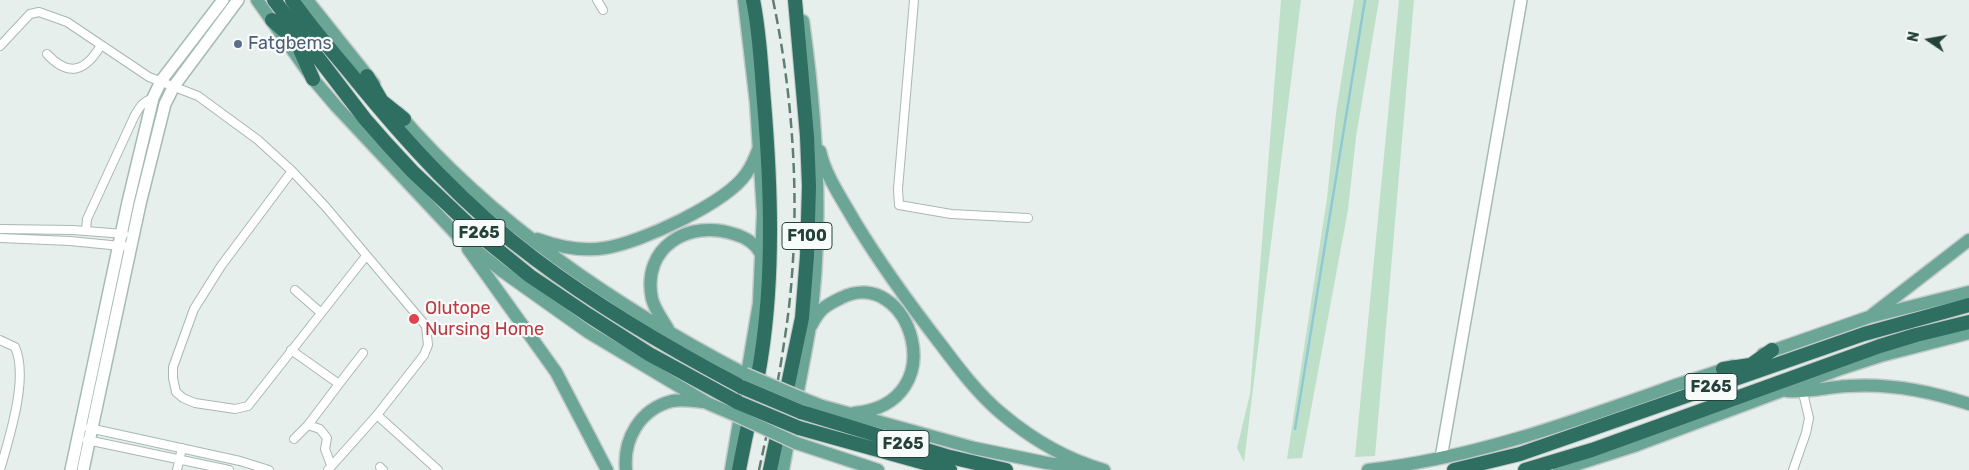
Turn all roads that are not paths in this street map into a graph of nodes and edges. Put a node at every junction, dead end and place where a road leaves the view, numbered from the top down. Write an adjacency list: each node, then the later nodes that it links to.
1 (223, 0): 23 (street)
2 (238, 0): 24 (street)
3 (257, 0): 15 (main road)
4 (274, 0): 15 (highway, F265)
5 (292, 0): 22 (highway, F265)
6 (307, 0): 22 (main road)
7 (597, 0): 14 (street)
8 (744, 0): 28 (main road)
9 (752, 0): 83 (highway, F100)
10 (795, 0): 84 (highway, F100)
11 (800, 0): 26 (main road)
12 (914, 0): 30 (street)
13 (1521, 0): 70 (street)
14 (603, 10)
15 (278, 16): 16 (highway); 20 (highway, F265); 21 (main road)
16 (296, 42): 20 (highway); 21 (highway)
17 (101, 45): 18 (street); 19 (street); 23 (street)
18 (0, 46)
19 (47, 54)
20 (326, 68): 62 (highway, F265)
21 (313, 79): 34 (main road)
22 (363, 80): 27 (highway, F265); 27 (highway)
23 (161, 81): 24 (street); 25 (street)
24 (174, 86): 29 (street); 38 (street)
25 (153, 98): 32 (street); 36 (street)
26 (814, 119): 47 (main road); 90 (main road)
27 (399, 123): 33 (main road); 55 (highway, F265)
28 (758, 149): 33 (main road); 39 (main road)
29 (292, 171): 40 (street); 51 (street)
30 (1028, 218)
31 (0, 229): 32 (street)
32 (86, 231): 36 (street)
33 (519, 231): 48 (main road)
34 (457, 235): 59 (main road); 80 (main road)
35 (0, 238): 36 (street)
36 (120, 240): 38 (street); 38 (street); 66 (street)
37 (1969, 240): 45 (main road)
38 (132, 241): 66 (street)
39 (761, 254): 48 (main road); 82 (main road)
40 (366, 256): 44 (street); 64 (street)
41 (295, 290): 44 (street)
42 (1969, 292): 45 (main road)
43 (1969, 305): 53 (highway, F265)
44 (320, 312): 51 (street)
45 (1869, 317): 53 (main road)
46 (1969, 322): 93 (highway, F265)
47 (809, 331): 63 (main road); 85 (main road)
48 (671, 333): 55 (main road)
49 (1969, 333): 57 (main road)
50 (0, 340): 73 (street)
51 (290, 350): 56 (street)
52 (363, 353): 56 (street)
53 (1776, 356): 54 (highway, F265); 54 (highway)
54 (1728, 374): 70 (main road); 92 (highway, F265)
55 (744, 381): 61 (highway, F265, bridge)
56 (339, 384): 65 (street)
57 (1784, 391): 58 (main road); 94 (main road)
58 (1803, 393): 60 (main road); 95 (street)
59 (707, 403): 62 (main road); 81 (main road)
60 (1969, 404)
61 (802, 405): 63 (main road); 89 (highway, F265)
62 (737, 409): 69 (main road, bridge); 88 (highway, F265, bridge)
63 (847, 413): 90 (main road)
64 (377, 415): 72 (street); 79 (street)
65 (308, 424): 67 (street); 72 (street)
66 (85, 433): 68 (street); 71 (street); 74 (street); 75 (street)
67 (294, 439)
68 (182, 448): 71 (street); 78 (street)
69 (830, 455): 86 (main road); 87 (main road)
70 (1441, 458): 91 (main road)
71 (179, 459): 76 (street); 77 (street)
72 (329, 468)
73 (0, 470)
74 (71, 470)
75 (82, 470)
76 (177, 470)
77 (229, 470)
78 (269, 470)
79 (438, 470)
80 (607, 470)
81 (626, 470)
82 (731, 470)
83 (739, 470)
84 (770, 470)
85 (783, 470)
86 (855, 470)
87 (878, 470)
88 (950, 470)
89 (1006, 470)
90 (1105, 470)
91 (1368, 470)
92 (1454, 470)
93 (1525, 470)
94 (1559, 470)
95 (1793, 470)

